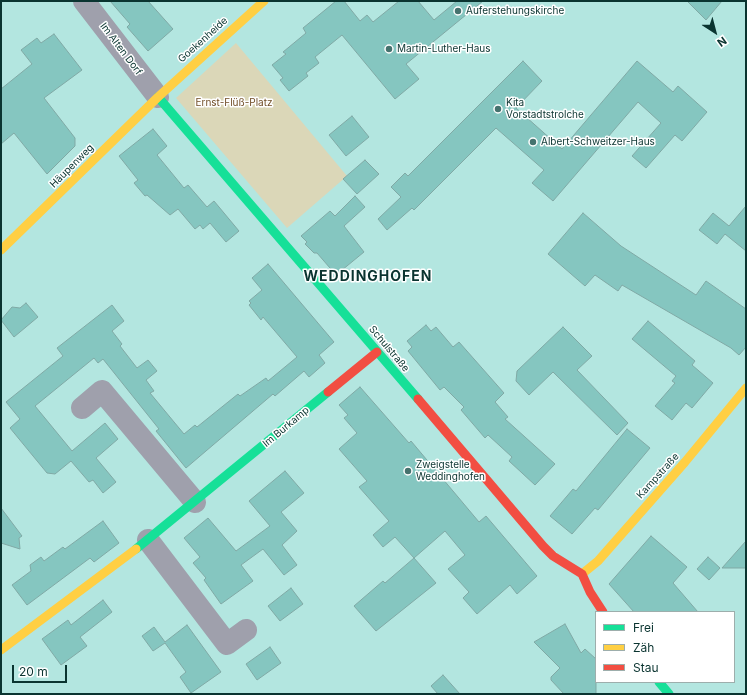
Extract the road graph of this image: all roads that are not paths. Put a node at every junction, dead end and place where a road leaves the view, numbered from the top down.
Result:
1 (84, 1) edge
2 (264, 1) edge
3 (158, 97) junction
4 (1, 250) edge
5 (377, 352) junction
6 (746, 388) edge
7 (82, 408) dead end
8 (195, 502) junction
9 (148, 540) junction
10 (582, 574) junction
11 (602, 611) edge
12 (246, 630) dead end
13 (1, 650) edge
14 (660, 683) edge
15 (669, 694) edge

1 - 3 street, Im Alten Dorf
2 - 3 street, Goekenheide
3 - 4 street, Häupenweg
3 - 5 street, Schulstraße
5 - 8 street, Im Burkamp
5 - 10 street, Schulstraße
6 - 10 street, Kampstraße
7 - 8 street
8 - 9 street, Im Burkamp
9 - 12 street
9 - 13 street, Im Burkamp
10 - 11 street
14 - 15 street

